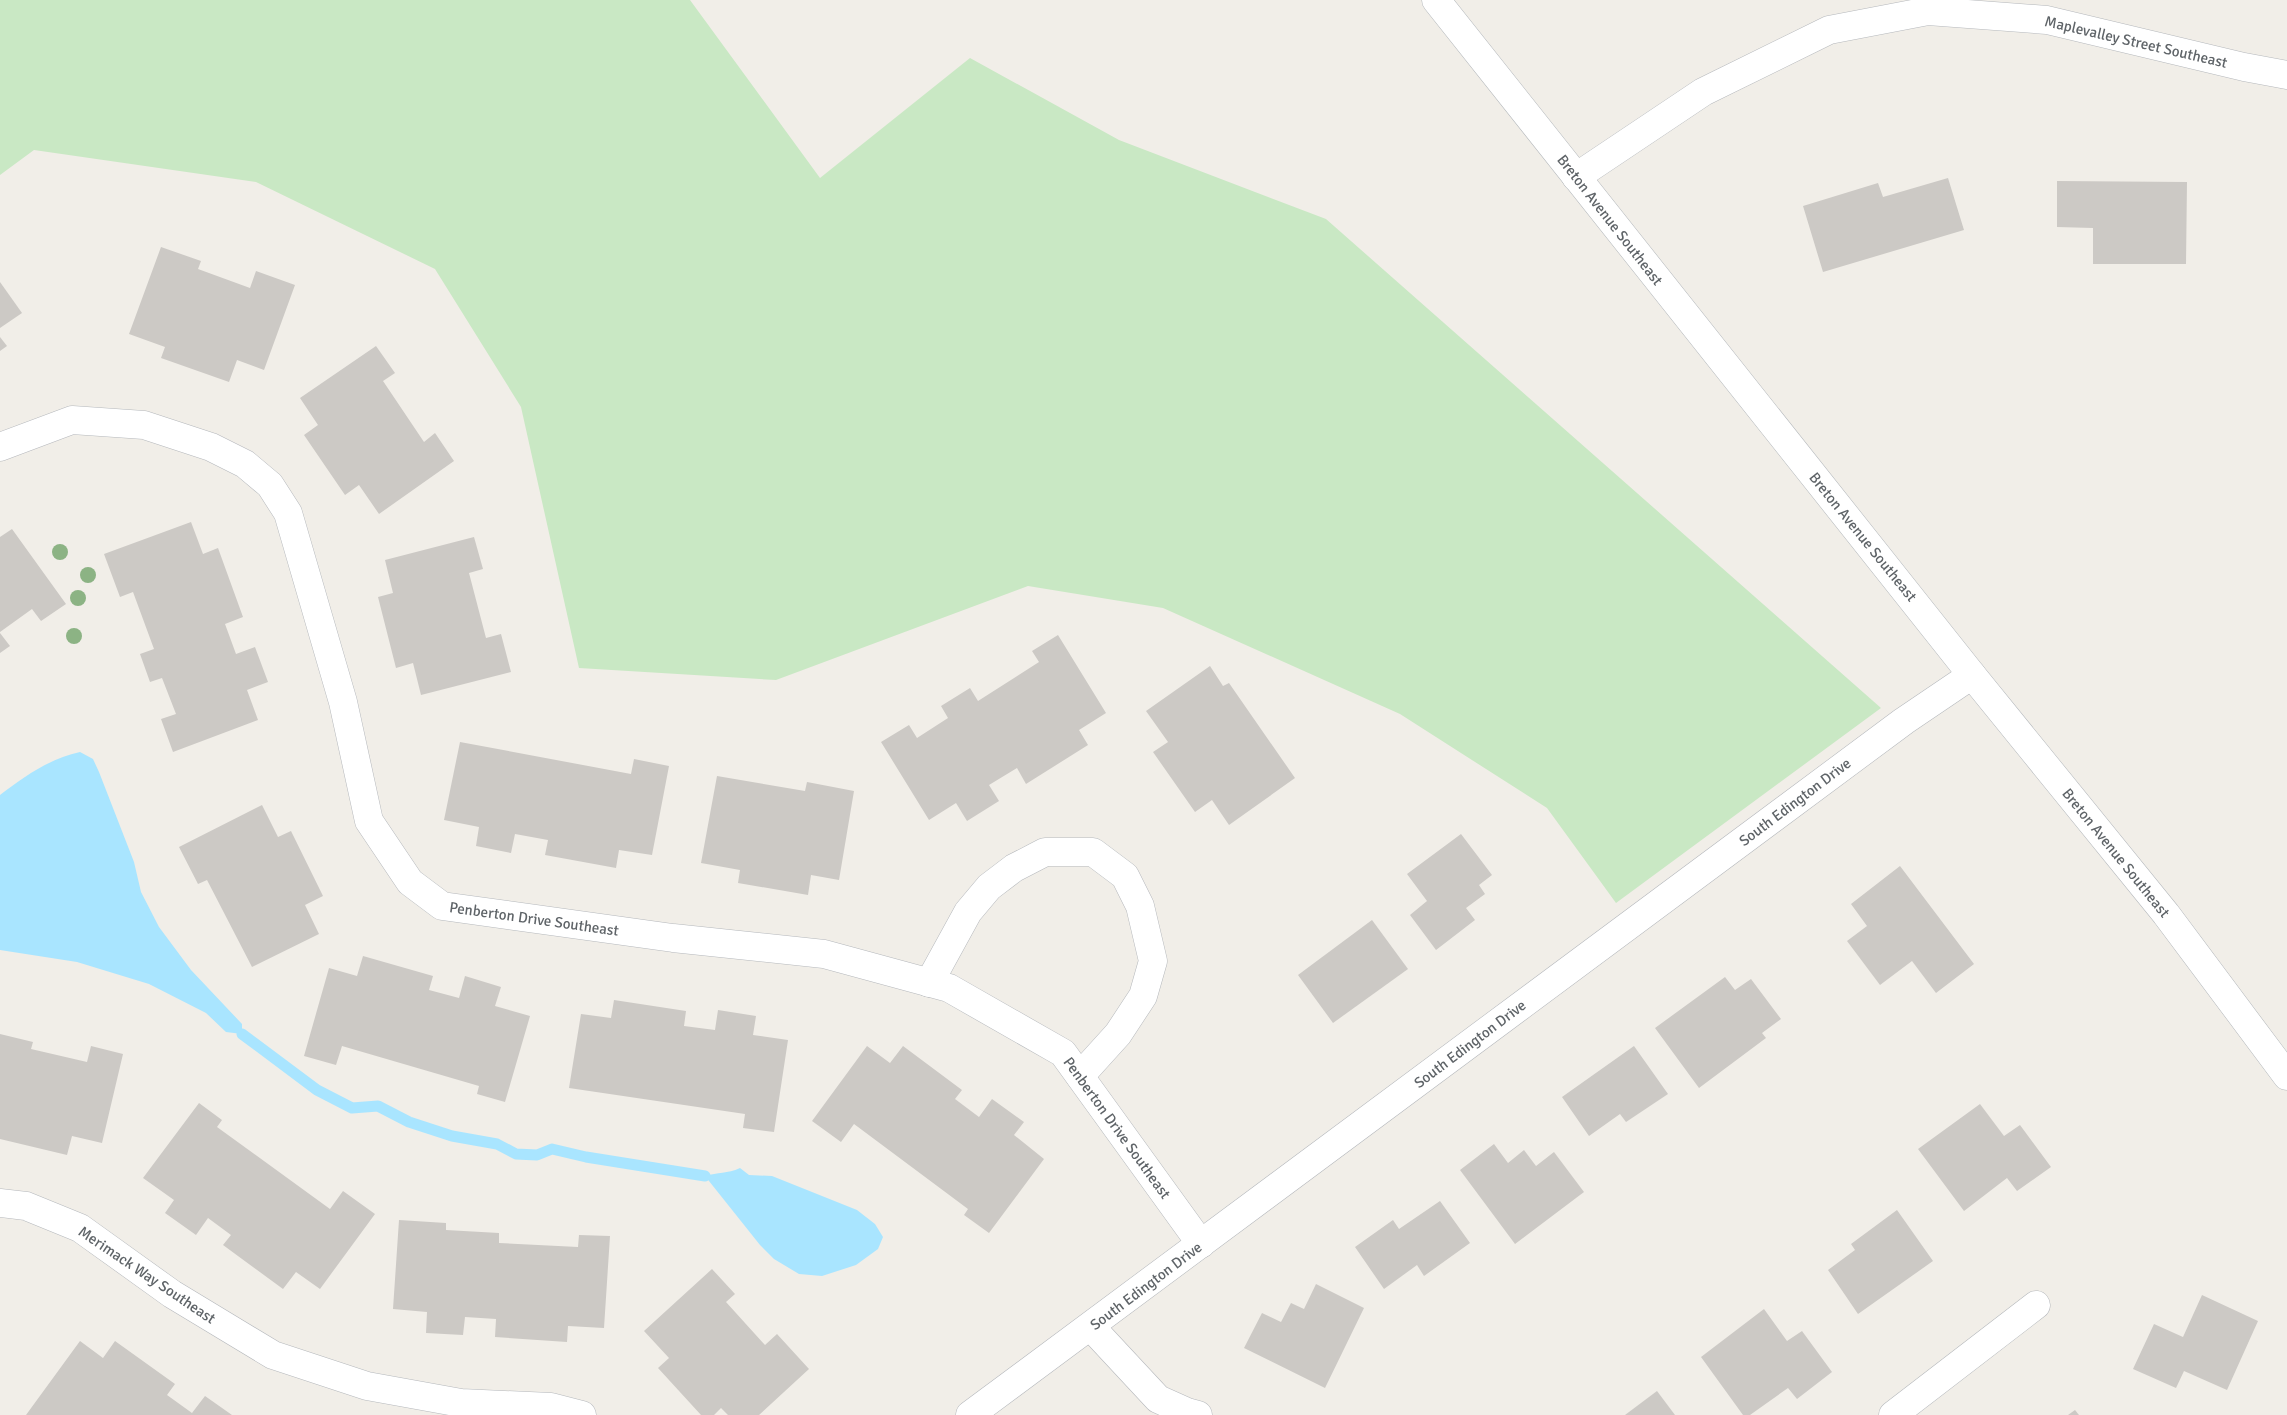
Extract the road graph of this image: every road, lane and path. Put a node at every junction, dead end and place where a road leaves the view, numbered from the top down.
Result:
1 (1436, 0) edge
2 (2287, 75) edge
3 (1576, 177) junction
4 (0, 447) edge
5 (1972, 675) junction
6 (929, 983) junction
7 (1080, 1076) junction
8 (2287, 1076) edge
9 (0, 1203) edge
10 (1202, 1244) junction
11 (2036, 1305) dead end
12 (1091, 1327) junction
13 (582, 1415) edge
14 (970, 1415) edge
15 (1198, 1415) edge
16 (1893, 1415) edge

1 - 3 street, Breton Avenue Southeast
2 - 3 street, Maplevalley Street Southeast
3 - 5 street, Breton Avenue Southeast
4 - 6 street, Penberton Drive Southeast
5 - 8 street, Breton Avenue Southeast
5 - 10 street, South Edington Drive
6 - 7 street, Penberton Drive Southeast
6 - 7 street
7 - 10 street, Penberton Drive Southeast
9 - 13 street, Merimack Way Southeast
10 - 12 street, South Edington Drive
11 - 16 street
12 - 14 street, South Edington Drive
12 - 15 street

